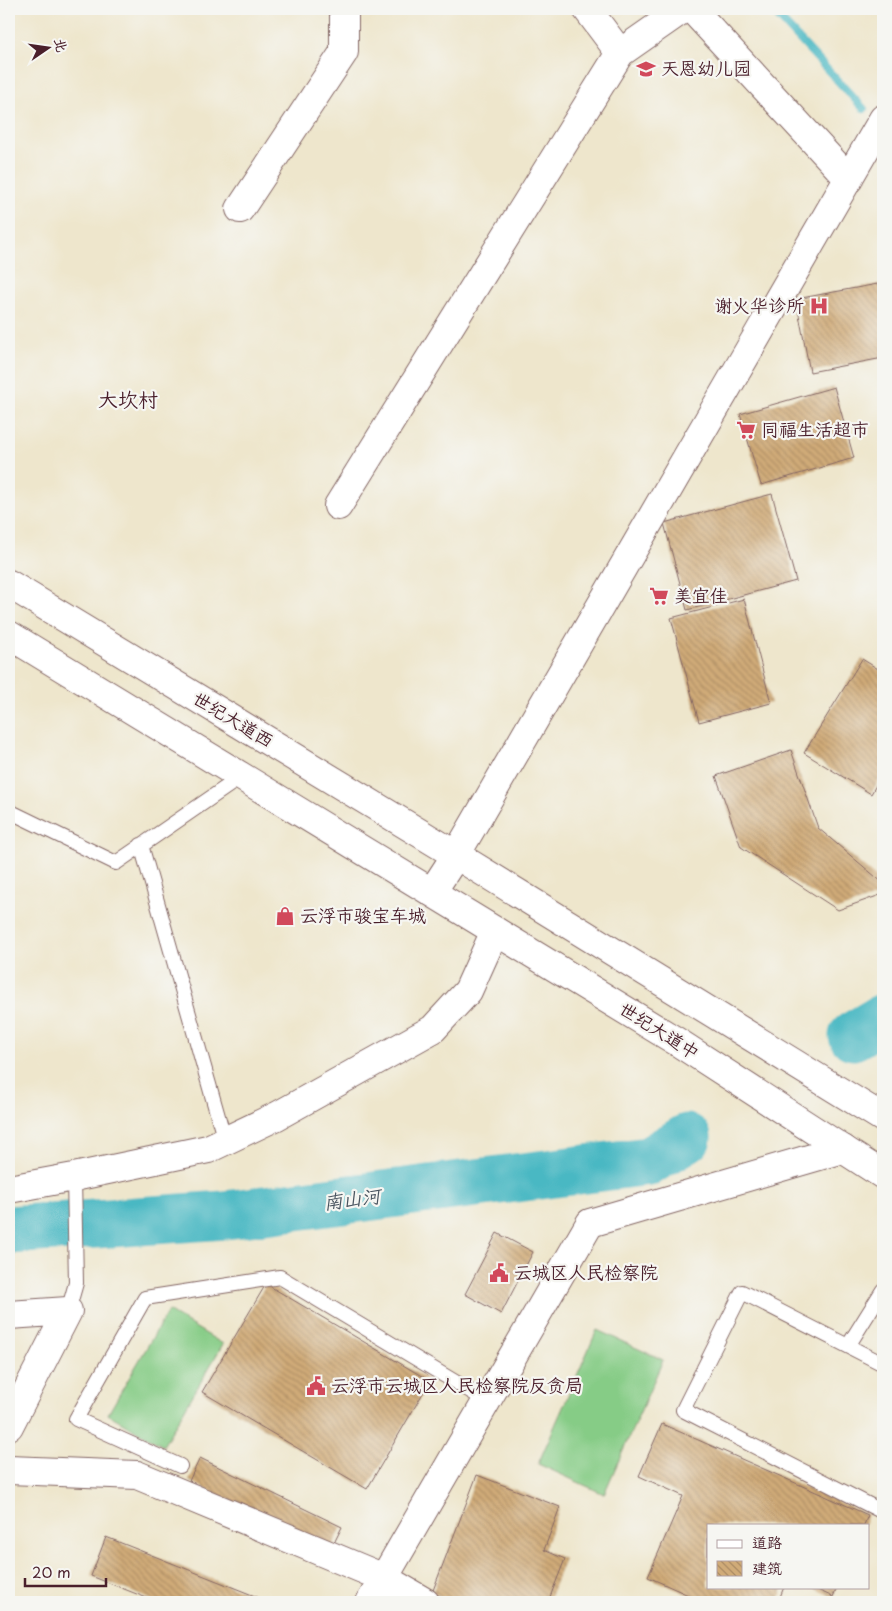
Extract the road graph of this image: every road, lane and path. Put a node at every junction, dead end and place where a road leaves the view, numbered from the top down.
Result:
1 (344, 9) edge
2 (587, 9) edge
3 (683, 9) edge
4 (692, 9) edge
5 (620, 52) junction
6 (883, 119) edge
7 (849, 179) junction
8 (240, 209) dead end
9 (338, 506) dead end
10 (9, 584) edge
11 (9, 635) edge
12 (241, 777) junction
13 (9, 811) edge
14 (141, 845) junction
15 (456, 855) junction
16 (432, 892) junction
17 (495, 931) junction
18 (883, 1118) edge
19 (225, 1141) junction
20 (843, 1149) junction
21 (883, 1175) edge
22 (9, 1188) edge
23 (74, 1189) junction
24 (883, 1290) edge
25 (68, 1311) junction
26 (9, 1315) edge
27 (848, 1346) junction
28 (883, 1364) edge
29 (488, 1400) junction
30 (9, 1426) edge
31 (180, 1466) dead end
32 (9, 1470) edge
33 (883, 1512) edge
34 (384, 1578) junction
35 (370, 1602) edge
36 (426, 1602) edge

1 - 8 street
2 - 5 street
3 - 5 street
4 - 7 street
5 - 9 street
6 - 7 street
7 - 15 street
10 - 15 street, 世纪大道西
11 - 12 street
12 - 14 lane
12 - 16 street
13 - 14 lane
14 - 19 lane
15 - 16 street
15 - 18 street
16 - 17 street, 世纪大道中
17 - 19 street
17 - 20 street, 世纪大道中
19 - 23 street
20 - 21 street, 世纪大道中
20 - 29 street
22 - 23 street
23 - 25 lane
24 - 27 lane
25 - 26 street
25 - 30 street
27 - 28 lane
27 - 33 lane
29 - 31 lane
29 - 34 street
32 - 34 street
34 - 35 street
34 - 36 street

